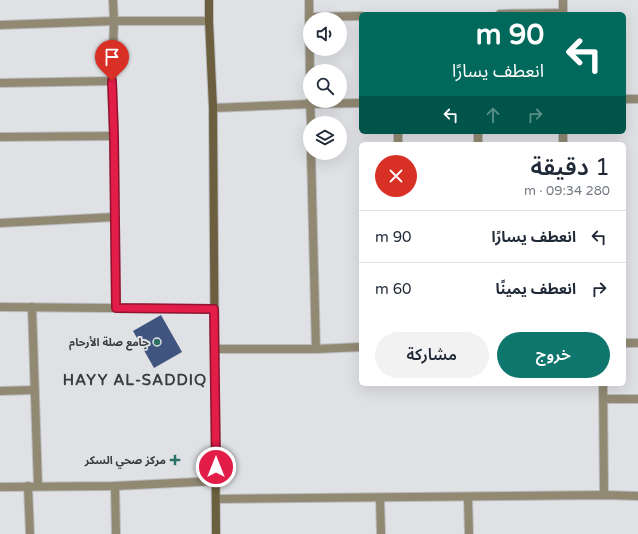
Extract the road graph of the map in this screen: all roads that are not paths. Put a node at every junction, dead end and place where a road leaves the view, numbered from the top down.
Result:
1 (113, 0) edge
2 (209, 0) edge
3 (309, 0) edge
4 (563, 0) edge
5 (309, 12) edge
6 (563, 12) edge
7 (347, 16) edge
8 (359, 16) edge
9 (114, 20) junction
10 (209, 21) junction
11 (0, 25) edge
12 (112, 81) junction
13 (0, 83) edge
14 (626, 99) edge
15 (638, 99) edge
16 (303, 102) edge
17 (347, 103) edge
18 (359, 103) edge
19 (213, 108) junction
20 (0, 136) edge
21 (114, 136) junction
22 (311, 160) edge
23 (115, 217) junction
24 (0, 223) edge
25 (0, 307) edge
26 (32, 307) junction
27 (116, 308) junction
28 (214, 309) junction
29 (626, 343) edge
30 (638, 343) edge
31 (359, 347) edge
32 (215, 349) junction
33 (316, 349) junction
34 (603, 386) edge
35 (34, 390) junction
36 (0, 392) edge
37 (604, 399) junction
38 (638, 400) edge
39 (216, 481) junction
40 (28, 486) junction
41 (38, 486) junction
42 (115, 486) junction
43 (0, 487) edge
44 (604, 495) junction
45 (638, 496) edge
46 (468, 497) junction
47 (380, 498) junction
48 (216, 500) junction
49 (30, 534) edge
50 (116, 534) edge
51 (216, 534) edge
52 (381, 534) edge
53 (469, 534) edge

1 - 9 street
2 - 10 street
3 - 5 street
4 - 6 street
7 - 8 street
9 - 10 street
9 - 11 street
9 - 12 street
10 - 19 street
12 - 13 street
12 - 21 street
14 - 15 street
16 - 19 street
17 - 18 street
19 - 28 street
20 - 21 street
21 - 23 street
22 - 33 street
23 - 24 street
23 - 27 street
25 - 26 street
26 - 27 street
26 - 35 street
27 - 28 street
28 - 32 street
29 - 30 street
31 - 33 street
32 - 33 street
32 - 39 street
34 - 37 street
35 - 36 street
35 - 41 street
37 - 38 street
37 - 44 street
39 - 42 street
39 - 48 street
40 - 41 street
40 - 43 street
40 - 49 street
41 - 42 street
42 - 50 street
44 - 45 street
44 - 46 street
46 - 47 street
46 - 53 street
47 - 48 street
47 - 52 street
48 - 51 street

